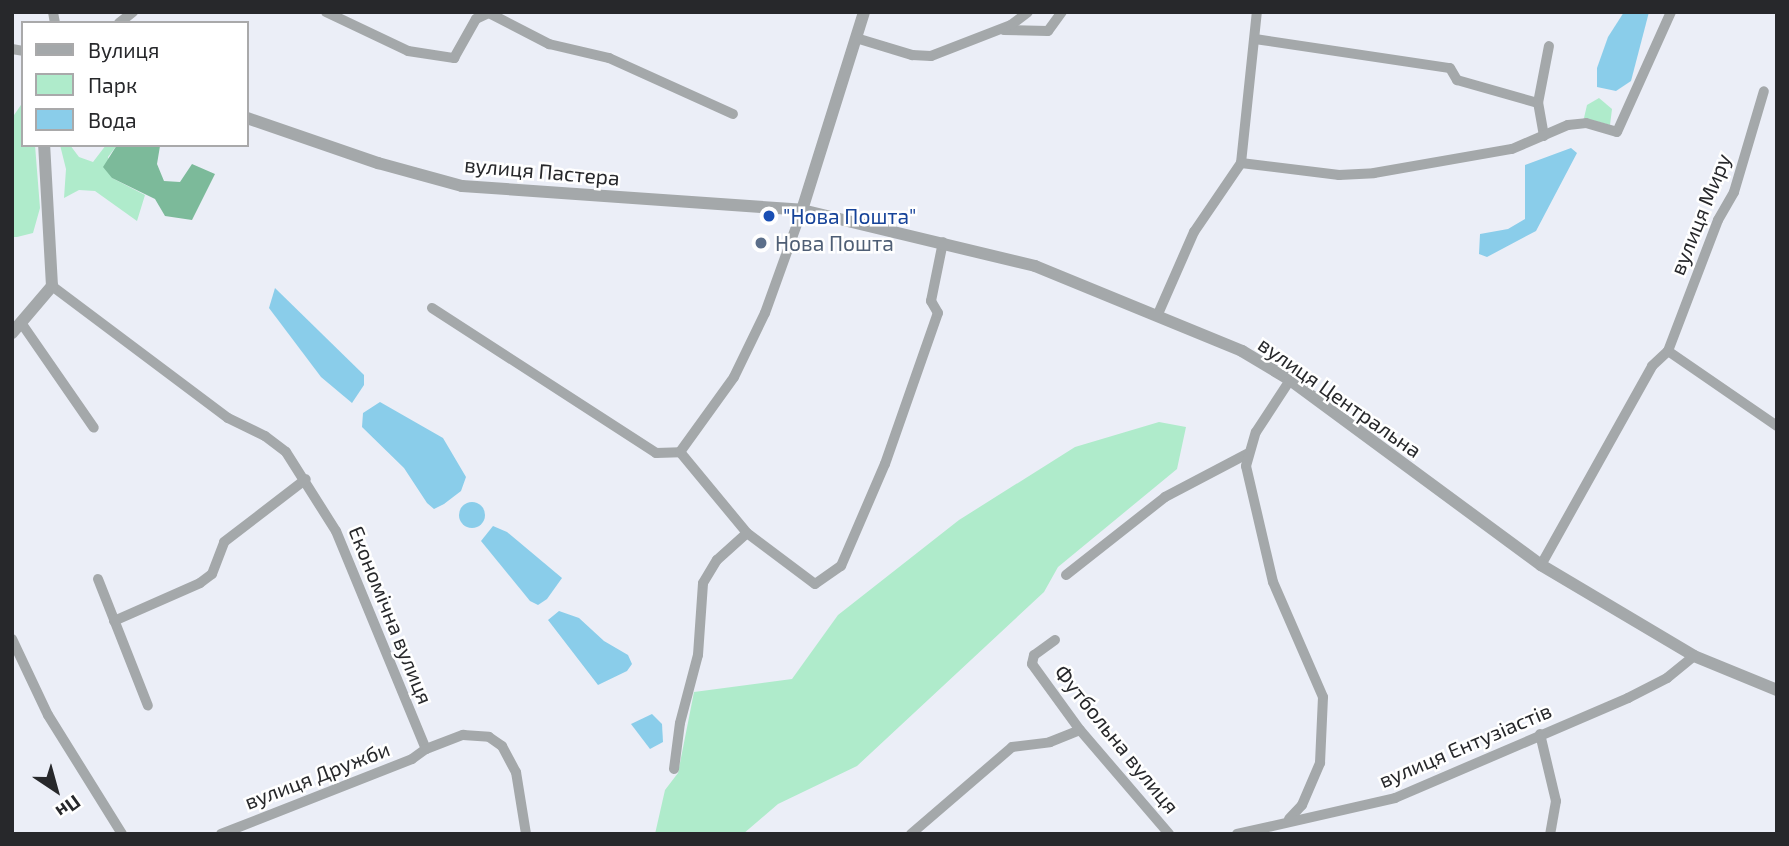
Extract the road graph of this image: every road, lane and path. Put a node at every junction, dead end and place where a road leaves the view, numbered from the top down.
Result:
1 (326, 12) edge
2 (864, 12) edge
3 (1028, 12) edge
4 (1062, 12) edge
5 (1257, 12) edge
6 (1671, 12) edge
7 (1000, 30) junction
8 (856, 38) junction
9 (1255, 39) junction
10 (1549, 46) dead end
11 (1764, 91) dead end
12 (1538, 103) junction
13 (733, 114) dead end
14 (248, 118) edge
15 (1544, 136) junction
16 (44, 147) edge
17 (1241, 163) junction
18 (802, 210) junction
19 (943, 242) junction
20 (52, 286) junction
21 (432, 308) dead end
22 (1158, 314) junction
23 (17, 329) edge
24 (1668, 351) junction
25 (1290, 380) junction
26 (1777, 426) edge
27 (94, 428) dead end
28 (680, 452) junction
29 (1247, 454) junction
30 (306, 480) junction
31 (747, 533) junction
32 (1541, 565) junction
33 (1066, 575) dead end
34 (99, 579) dead end
35 (114, 621) junction
36 (12, 639) edge
37 (1055, 640) dead end
38 (1693, 656) junction
39 (1777, 690) edge
40 (148, 706) dead end
41 (1080, 730) junction
42 (1540, 734) junction
43 (426, 749) junction
44 (674, 769) dead end
45 (1289, 819) junction
46 (1278, 830) edge
47 (122, 834) edge
48 (221, 834) edge
49 (526, 834) edge
50 (911, 834) edge
51 (1169, 834) edge
52 (1237, 834) edge
53 (1550, 834) edge

1 - 13 street
2 - 8 street
3 - 7 street
4 - 7 street
5 - 9 street
6 - 15 street
7 - 8 street
8 - 18 street
9 - 12 street
9 - 17 street
10 - 12 street
11 - 24 street, вулиця Миру
12 - 15 street
14 - 18 street, вулиця Пастера
15 - 17 street
16 - 20 street
17 - 22 street
18 - 19 street, вулиця Центральна
18 - 28 street
19 - 22 street, вулиця Центральна
19 - 31 street
20 - 23 street
20 - 30 street, Економічна вулиця
21 - 28 street
22 - 25 street, вулиця Центральна
23 - 27 street
24 - 26 street
24 - 32 street, вулиця Миру
25 - 29 street
25 - 32 street, вулиця Центральна
28 - 31 street
29 - 33 street
29 - 45 street
30 - 35 street
30 - 43 street, Економічна вулиця
31 - 44 street
32 - 38 street, вулиця Центральна
34 - 35 street
35 - 40 street
36 - 47 street
37 - 41 street, Футбольна вулиця
38 - 39 street, вулиця Центральна
38 - 42 street, вулиця Ентузіастів
41 - 50 street
41 - 51 street, Футбольна вулиця
42 - 45 street, вулиця Ентузіастів
42 - 53 street
43 - 48 street, вулиця Дружби
43 - 49 street
45 - 46 street, вулиця Ентузіастів
46 - 52 street, вулиця Ентузіастів

